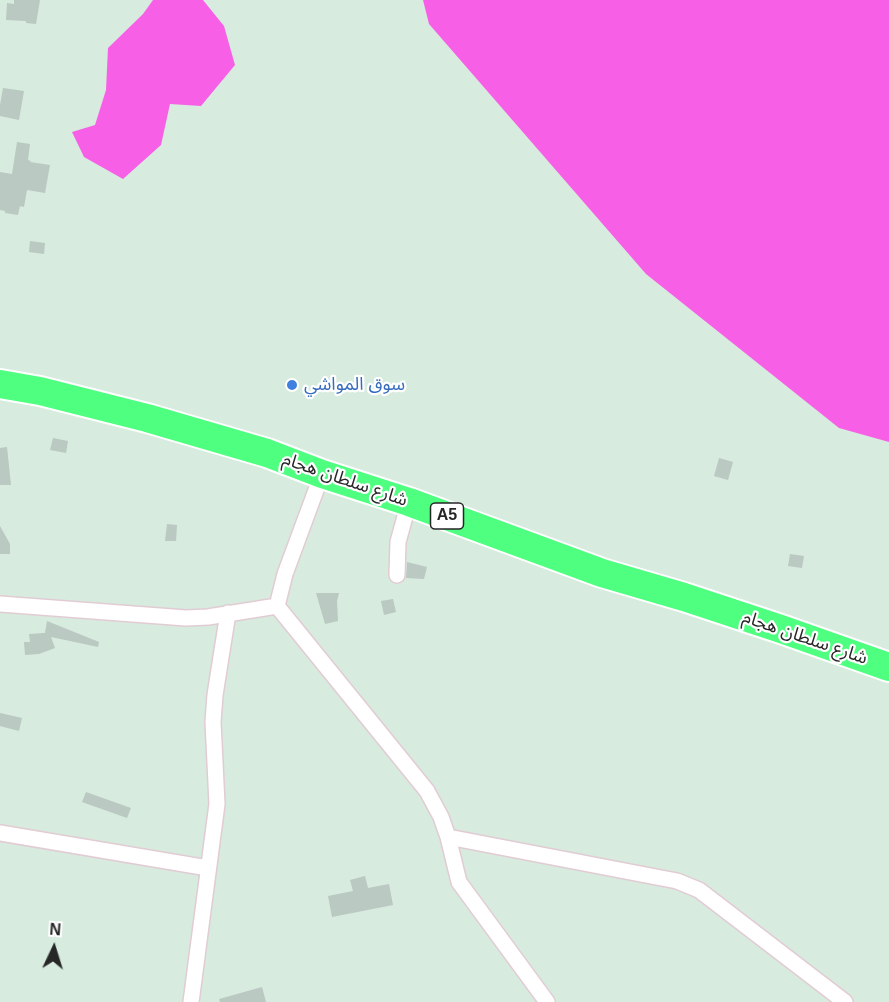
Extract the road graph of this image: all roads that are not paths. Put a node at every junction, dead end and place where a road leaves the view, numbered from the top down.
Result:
1 (0, 384) edge
2 (322, 474) junction
3 (410, 502) junction
4 (397, 575) dead end
5 (0, 604) edge
6 (277, 606) junction
7 (228, 613) junction
8 (889, 667) edge
9 (0, 832) edge
10 (448, 837) junction
11 (208, 868) junction
12 (191, 1002) edge
13 (547, 1002) edge
14 (845, 1002) edge

1 - 2 highway, شارع سلطان هجام / A5
2 - 3 highway, شارع سلطان هجام / A5
2 - 6 street
3 - 4 street
3 - 8 highway, شارع سلطان هجام / A5
5 - 7 street
6 - 7 street
6 - 10 street
7 - 11 street
9 - 11 street
10 - 13 street
10 - 14 street
11 - 12 street

